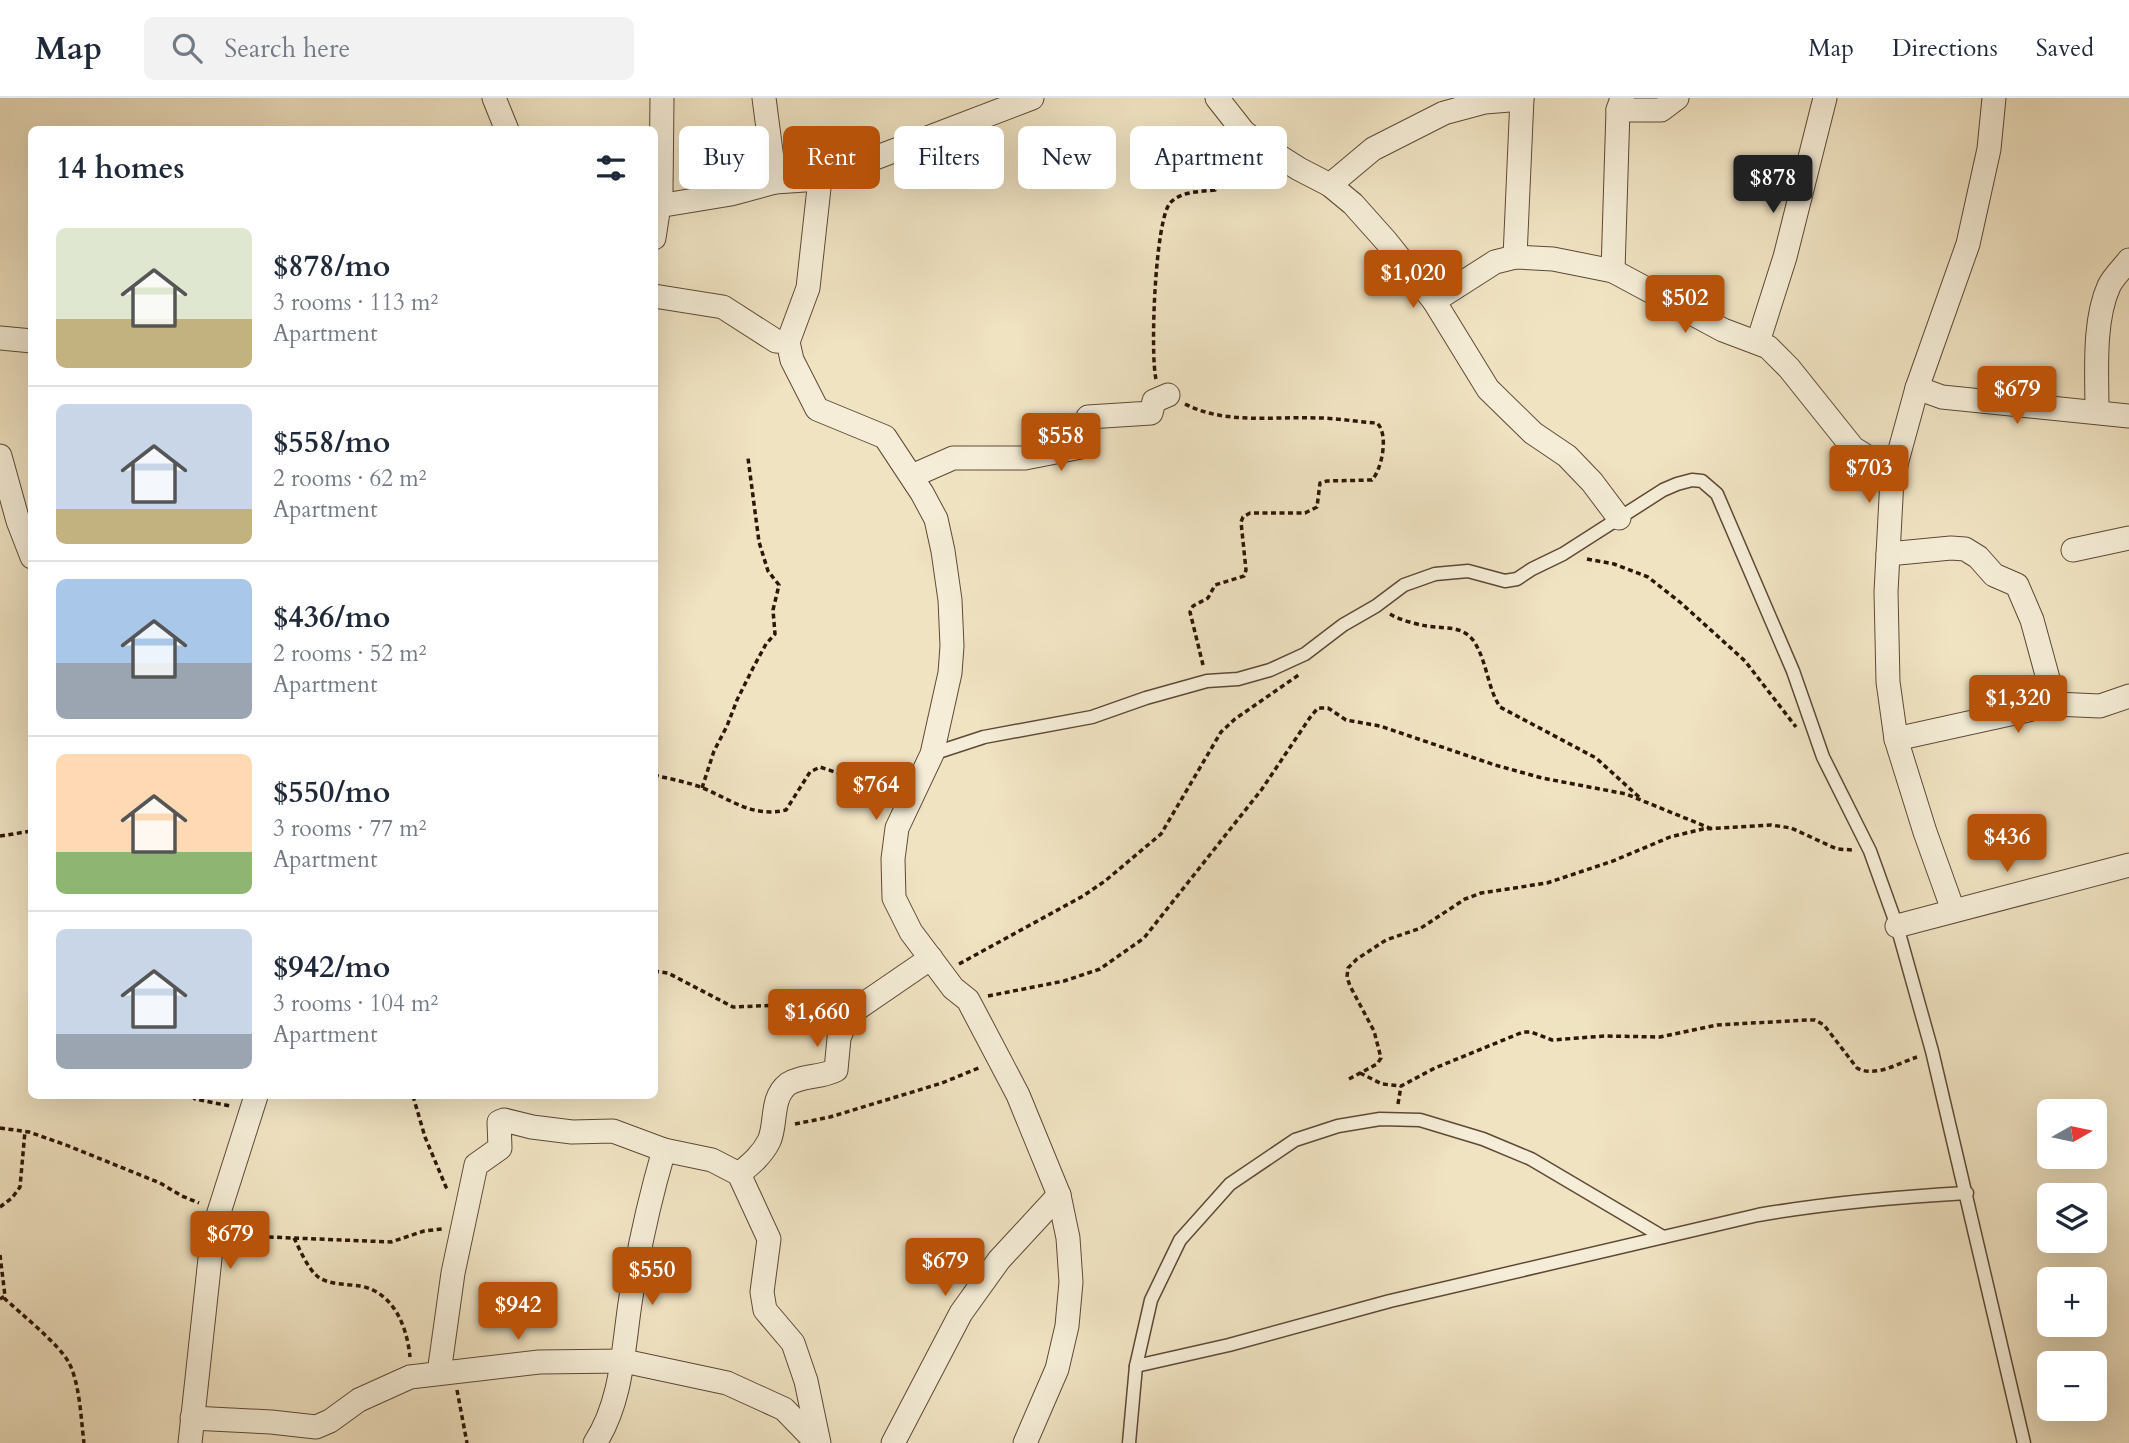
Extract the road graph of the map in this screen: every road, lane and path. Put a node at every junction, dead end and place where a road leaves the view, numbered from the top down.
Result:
1 (494, 98) edge
2 (662, 98) edge
3 (764, 98) edge
4 (1032, 98) edge
5 (1217, 98) edge
6 (1522, 98) edge
7 (1677, 98) edge
8 (1825, 98) edge
9 (1994, 98) edge
10 (1620, 104) edge
11 (1233, 116) junction
12 (505, 126) edge
13 (880, 155) edge
14 (783, 181) edge
15 (775, 182) junction
16 (1330, 185) junction
17 (819, 189) edge
18 (658, 196) edge
19 (1515, 257) junction
20 (2129, 260) edge
21 (1613, 271) junction
22 (658, 297) edge
23 (1434, 301) junction
24 (0, 338) edge
25 (28, 341) edge
26 (788, 342) junction
27 (1758, 342) junction
28 (1917, 388) junction
29 (1168, 395) junction
30 (2096, 411) junction
31 (2129, 416) edge
32 (0, 456) edge
33 (748, 458) dead end
34 (1896, 466) junction
35 (912, 476) junction
36 (1619, 518) junction
37 (9, 528) edge
38 (2129, 538) edge
39 (2073, 550) dead end
40 (28, 552) edge
41 (1563, 554) junction
42 (1888, 554) junction
43 (1376, 606) junction
44 (1307, 667) dead end
45 (1207, 681) junction
46 (2129, 696) edge
47 (2055, 705) junction
48 (1800, 732) dead end
49 (1896, 739) junction
50 (932, 754) junction
51 (658, 776) edge
52 (702, 788) junction
53 (914, 794) junction
54 (1642, 800) junction
55 (1712, 829) junction
56 (28, 832) edge
57 (0, 836) edge
58 (1870, 851) junction
59 (2129, 865) edge
60 (1953, 910) junction
61 (1897, 926) junction
62 (937, 966) junction
63 (658, 972) edge
64 (968, 1000) junction
65 (869, 1001) junction
66 (1932, 1051) junction
67 (996, 1055) junction
68 (1360, 1073) junction
69 (1349, 1079) dead end
70 (195, 1099) edge
71 (414, 1099) edge
72 (253, 1104) edge
73 (772, 1122) junction
74 (0, 1128) edge
75 (25, 1131) junction
76 (664, 1150) junction
77 (739, 1174) junction
78 (1967, 1193) junction
79 (1059, 1195) junction
80 (0, 1207) edge
81 (463, 1217) junction
82 (215, 1220) junction
83 (1663, 1237) junction
84 (294, 1238) junction
85 (0, 1255) edge
86 (2, 1299) edge
87 (624, 1361) junction
88 (1136, 1366) junction
89 (447, 1372) junction
90 (410, 1377) junction
91 (192, 1418) junction
92 (84, 1443) edge
93 (190, 1443) edge
94 (467, 1443) edge
95 (595, 1443) edge
96 (818, 1443) edge
97 (893, 1443) edge
98 (1025, 1443) edge
99 (1129, 1443) edge
100 (2024, 1443) edge

1 - 12 street
2 - 18 street
3 - 15 street
4 - 13 street
5 - 11 street
6 - 16 street
6 - 19 street
7 - 10 street
8 - 27 street
9 - 28 street
10 - 21 street
11 - 16 street
11 - 29 path
14 - 15 street
15 - 18 street
16 - 23 street
17 - 26 street
19 - 21 street
19 - 23 street
20 - 30 street
21 - 27 street
22 - 26 street
23 - 36 street
24 - 25 street
26 - 35 street
27 - 34 street
28 - 30 street
28 - 34 street
29 - 35 street
29 - 45 path
30 - 31 street
32 - 37 street
33 - 52 path
34 - 42 street
35 - 50 street
36 - 41 lane
36 - 58 lane
37 - 40 street
38 - 39 street
41 - 43 lane
41 - 48 path
42 - 47 street
42 - 49 street
43 - 45 lane
43 - 54 path
44 - 62 path
45 - 50 lane
46 - 47 street
47 - 49 street
49 - 60 street
50 - 53 street
51 - 52 path
52 - 53 path
53 - 62 street
54 - 55 path
54 - 64 path
55 - 58 path
55 - 68 path
56 - 57 path
58 - 61 lane
59 - 60 street
60 - 61 street
61 - 66 lane
62 - 64 street
62 - 65 street
63 - 65 path
64 - 67 street
65 - 73 street
66 - 68 path
66 - 78 lane
67 - 73 path
67 - 79 street
68 - 69 path
70 - 72 path
71 - 81 path
72 - 82 street
73 - 77 street
74 - 75 path
75 - 80 path
75 - 82 path
76 - 77 street
76 - 81 street
76 - 87 street
77 - 96 street
78 - 83 lane
78 - 100 lane
79 - 97 street
79 - 98 street
81 - 84 path
81 - 89 street
82 - 84 path
82 - 91 street
83 - 88 lane
83 - 88 lane
84 - 90 path
85 - 86 path
86 - 92 path
87 - 89 street
87 - 95 street
87 - 96 street
88 - 99 lane
89 - 90 street
89 - 94 path
90 - 91 street
91 - 93 street

